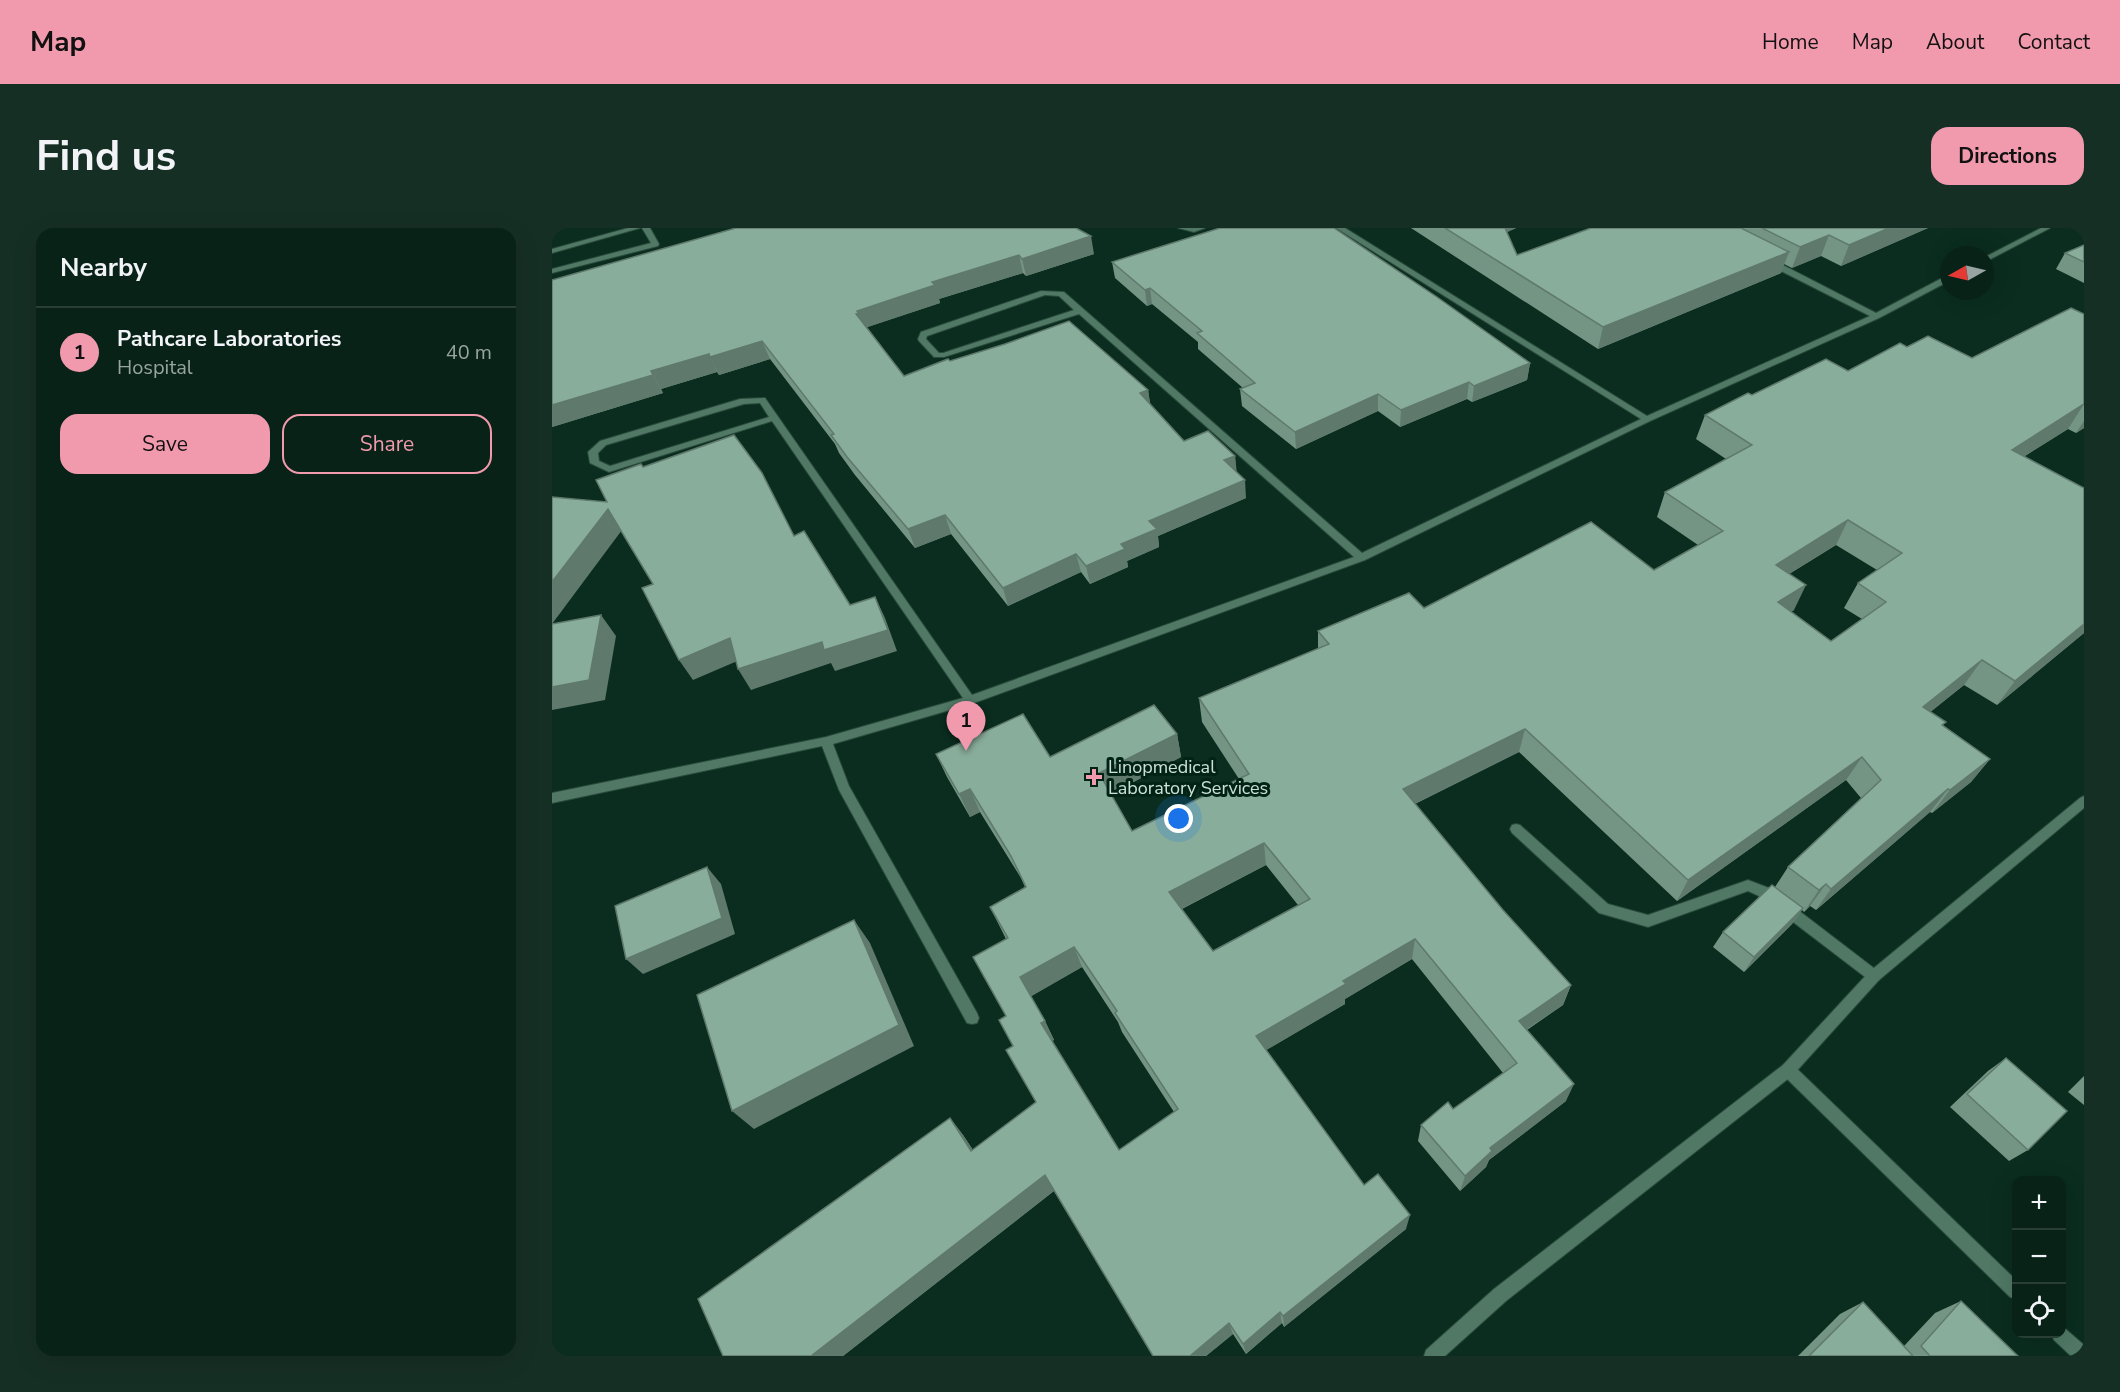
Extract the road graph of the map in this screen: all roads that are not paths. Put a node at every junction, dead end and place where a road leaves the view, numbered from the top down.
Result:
1 (636, 228) edge
2 (646, 228) edge
3 (1182, 228) edge
4 (1201, 228) edge
5 (1340, 228) edge
6 (2046, 228) edge
7 (552, 251) edge
8 (1994, 255) edge
9 (1764, 259) edge
10 (552, 271) edge
11 (1940, 283) edge
12 (1079, 311) junction
13 (1876, 316) junction
14 (774, 418) junction
15 (1647, 419) junction
16 (1361, 558) junction
17 (970, 700) junction
18 (826, 741) junction
19 (552, 798) edge
20 (2084, 801) edge
21 (1516, 829) dead end
22 (1874, 976) junction
23 (972, 1018) dead end
24 (1788, 1070) junction
25 (2012, 1288) edge
26 (2064, 1338) edge
27 (1432, 1356) edge
28 (2083, 1356) edge

1 - 7 street
2 - 10 street
3 - 4 street
5 - 15 street
6 - 8 street
9 - 13 street
11 - 13 street
12 - 12 street
12 - 16 street
13 - 15 street
14 - 14 street
14 - 17 street
15 - 16 street
16 - 17 street
17 - 18 street
18 - 19 street
18 - 23 street
20 - 22 street
21 - 22 street
22 - 24 street
24 - 25 street
24 - 27 street
26 - 28 street

